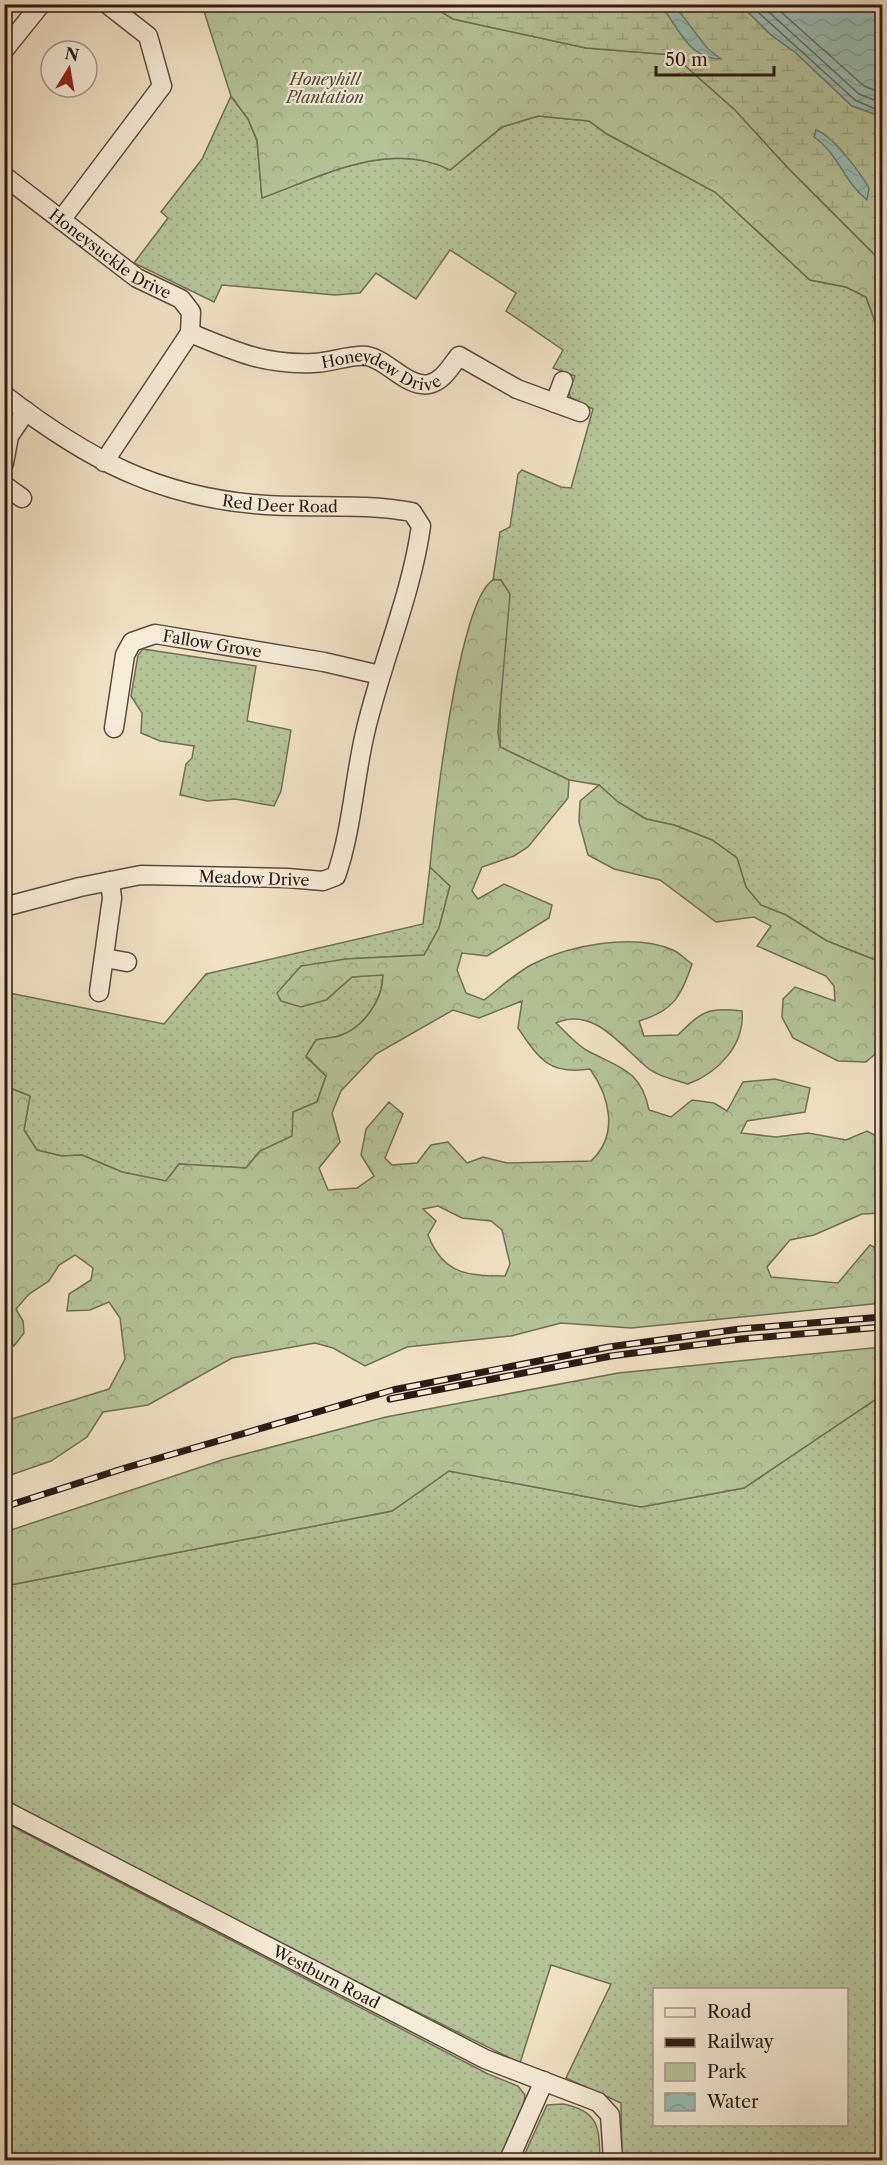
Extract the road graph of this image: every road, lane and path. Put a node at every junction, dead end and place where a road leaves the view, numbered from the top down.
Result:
1 (41, 4) edge
2 (106, 4) edge
3 (4, 50) edge
4 (4, 176) edge
5 (61, 220) junction
6 (190, 333) junction
7 (563, 381) dead end
8 (4, 395) edge
9 (555, 403) junction
10 (26, 411) junction
11 (580, 412) dead end
12 (104, 462) junction
13 (4, 463) edge
14 (4, 485) edge
15 (22, 498) dead end
16 (380, 675) junction
17 (114, 728) dead end
18 (110, 880) junction
19 (4, 907) edge
20 (104, 958) junction
21 (127, 962) dead end
22 (99, 992) dead end
23 (4, 1810) edge
24 (544, 2081) junction
25 (509, 2160) edge
26 (613, 2160) edge

1 - 3 street
2 - 5 street
4 - 5 street, Honeysuckle Drive
5 - 6 street, Honeysuckle Drive
6 - 9 street, Honeydew Drive
6 - 12 street
7 - 9 street
8 - 10 street, Red Deer Road
9 - 11 street, Honeydew Drive
10 - 12 street, Red Deer Road
10 - 13 street
12 - 16 street, Red Deer Road
14 - 15 street
16 - 17 street, Fallow Grove
16 - 18 street, Meadow Drive
18 - 19 street, Meadow Drive
18 - 20 street
20 - 21 street
20 - 22 street
23 - 24 street, Westburn Road
24 - 25 street
24 - 26 street, Westburn Road

